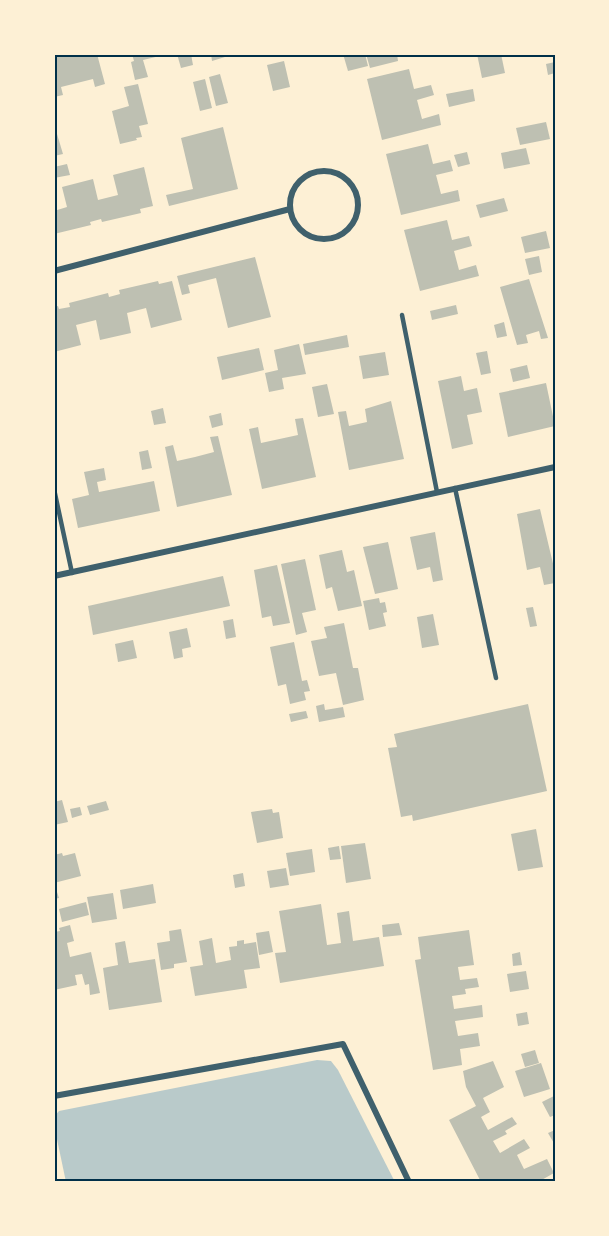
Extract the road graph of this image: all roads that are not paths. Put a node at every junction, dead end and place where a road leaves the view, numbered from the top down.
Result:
1 (290, 209) junction
2 (54, 271) edge
3 (402, 315) dead end
4 (555, 467) edge
5 (455, 488) junction
6 (54, 489) edge
7 (437, 492) junction
8 (72, 573) junction
9 (54, 576) edge
10 (496, 678) dead end
11 (54, 1096) edge
12 (409, 1182) edge

1 - 1 street
1 - 2 street
3 - 7 lane
4 - 5 street
5 - 7 street
5 - 10 lane
6 - 8 lane
7 - 8 street
8 - 9 street
11 - 12 street

